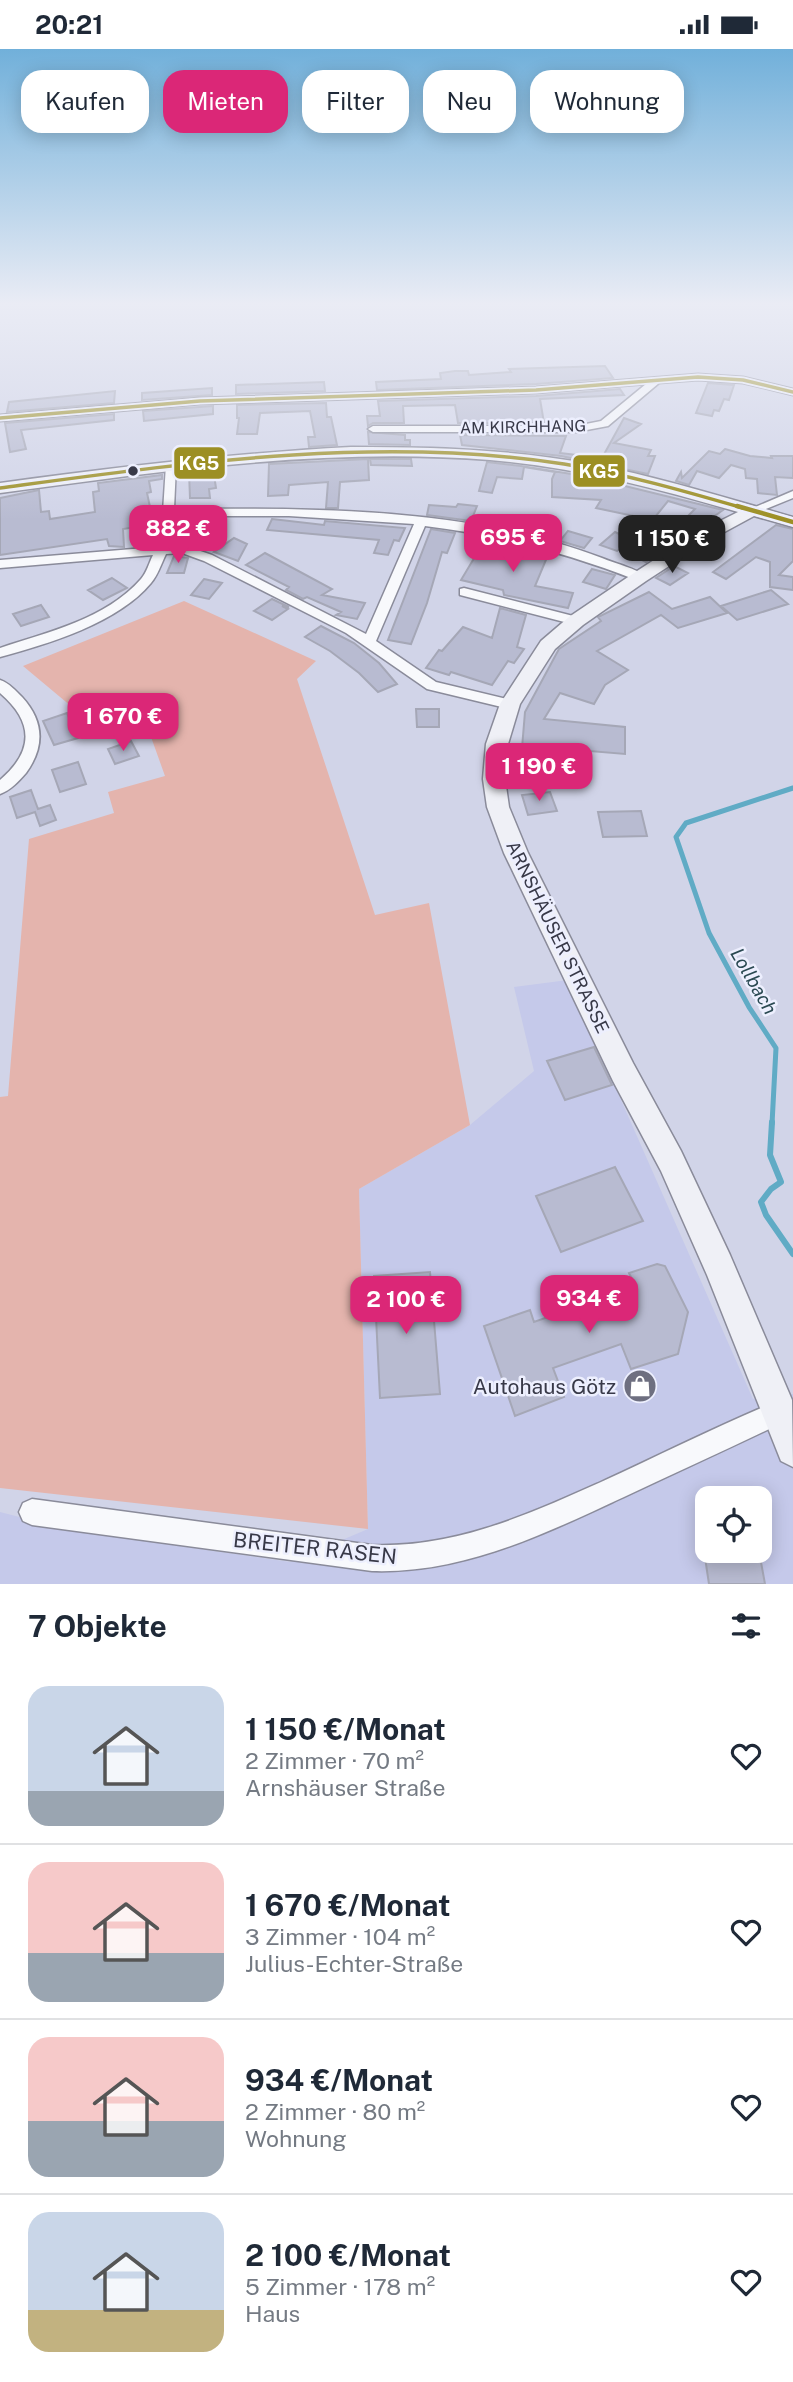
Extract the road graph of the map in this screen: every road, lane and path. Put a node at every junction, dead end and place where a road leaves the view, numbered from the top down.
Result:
1 (657, 380) junction
2 (793, 392) edge
3 (0, 418) edge
4 (373, 429) dead end
5 (171, 465) junction
6 (0, 488) edge
7 (790, 496) edge
8 (752, 511) junction
9 (170, 513) junction
10 (421, 521) junction
11 (793, 522) edge
12 (161, 551) junction
13 (0, 564) edge
14 (640, 577) junction
15 (464, 592) dead end
16 (576, 621) junction
17 (369, 641) junction
18 (0, 653) edge
19 (2, 690) edge
20 (510, 704) junction
21 (0, 787) edge
22 (780, 1412) junction
23 (793, 1449) edge
24 (32, 1513) dead end

1 - 2 street
1 - 3 street
1 - 4 street, AM KIRCHHANG
5 - 6 street
5 - 8 street
5 - 9 street
7 - 8 street
8 - 11 street
8 - 14 street, ARNSHÄUSER STRASSE
9 - 10 street
9 - 12 street
10 - 14 street
10 - 17 street
12 - 13 street
12 - 17 street
12 - 18 street
14 - 16 street, ARNSHÄUSER STRASSE
15 - 16 street
16 - 20 street, ARNSHÄUSER STRASSE
17 - 20 street
19 - 21 street
20 - 22 street, ARNSHÄUSER STRASSE
22 - 23 street, ARNSHÄUSER STRASSE
22 - 24 street, BREITER RASEN

